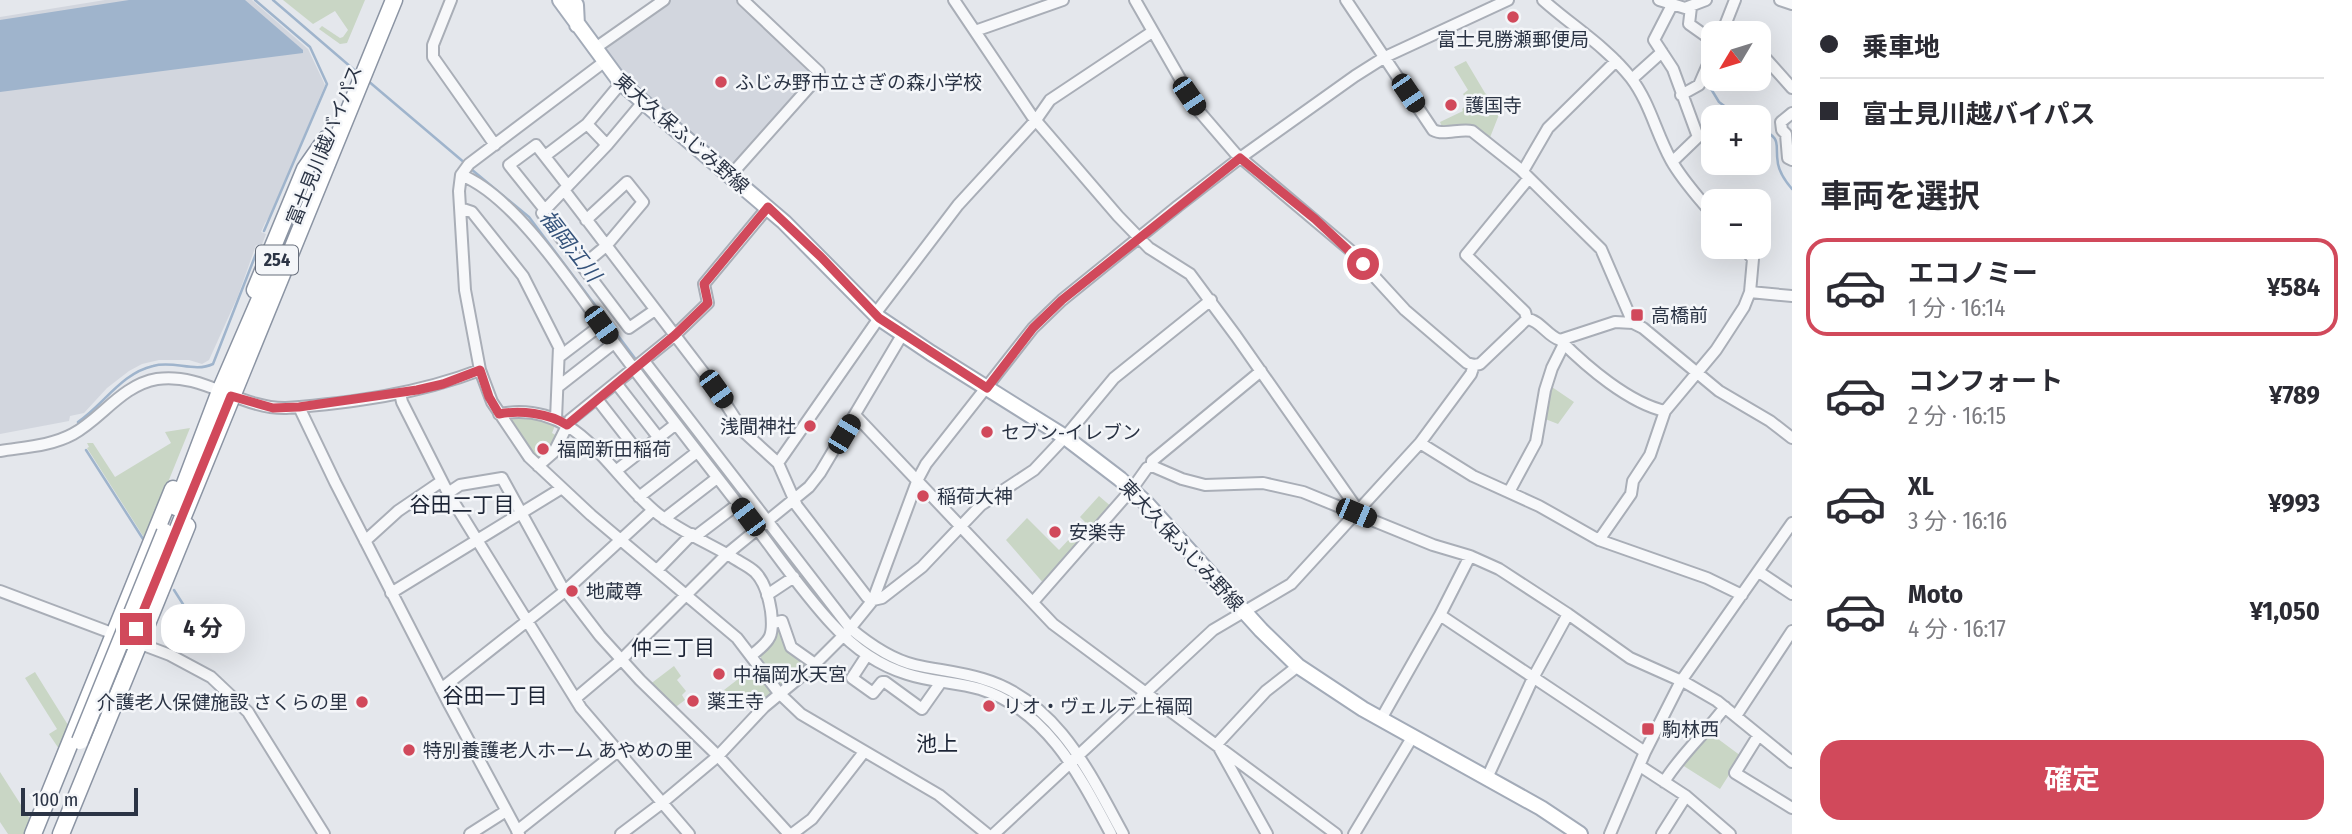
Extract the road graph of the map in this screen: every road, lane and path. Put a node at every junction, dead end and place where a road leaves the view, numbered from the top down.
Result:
1 (383, 0) edge
2 (396, 0) edge
3 (461, 0) edge
4 (550, 0) edge
5 (560, 0) edge
6 (573, 0) edge
7 (664, 0) edge
8 (743, 0) edge
9 (954, 0) edge
10 (1063, 0) edge
11 (1135, 0) edge
12 (1346, 0) edge
13 (1508, 0) edge
14 (1543, 0) edge
15 (1659, 0) edge
16 (1706, 0) edge
17 (1735, 0) edge
18 (1780, 0) edge
19 (450, 4) edge
20 (1792, 4) edge
21 (1672, 5) junction
22 (1690, 7) junction
23 (1727, 21) edge
24 (577, 25) junction
25 (975, 31) junction
26 (1152, 32) junction
27 (1701, 32) edge
28 (594, 49) junction
29 (1662, 52) junction
30 (1385, 57) junction
31 (1616, 61) junction
32 (604, 62) junction
33 (1771, 64) edge
34 (357, 76) junction
35 (1632, 79) junction
36 (1701, 80) edge
37 (621, 83) junction
38 (1792, 88) edge
39 (1681, 95) junction
40 (643, 102) junction
41 (1792, 113) edge
42 (1036, 120) junction
43 (587, 124) junction
44 (495, 145) junction
45 (607, 145) junction
46 (545, 156) junction
47 (1240, 158) junction
48 (1792, 160) edge
49 (1672, 162) junction
50 (465, 169) junction
51 (1526, 175) junction
52 (730, 176) junction
53 (566, 188) junction
54 (1701, 199) edge
55 (768, 207) junction
56 (460, 208) junction
57 (545, 211) junction
58 (586, 220) junction
59 (1139, 237) junction
60 (606, 246) junction
61 (1753, 259) edge
62 (582, 266) junction
63 (1750, 292) junction
64 (1792, 296) edge
65 (1211, 300) junction
66 (655, 310) junction
67 (877, 316) junction
68 (1527, 318) junction
69 (256, 320) junction
70 (1633, 323) junction
71 (601, 325) junction
72 (675, 335) junction
73 (902, 335) junction
74 (1562, 342) junction
75 (614, 343) junction
76 (559, 357) junction
77 (639, 364) junction
78 (1474, 365) junction
79 (480, 370) junction
80 (1261, 371) junction
81 (1696, 374) junction
82 (616, 383) junction
83 (559, 386) junction
84 (987, 388) junction
85 (400, 393) junction
86 (230, 395) junction
87 (597, 398) junction
88 (299, 407) junction
89 (1665, 411) junction
90 (499, 414) junction
91 (855, 415) junction
92 (556, 419) junction
93 (676, 424) junction
94 (567, 425) junction
95 (659, 437) junction
96 (1065, 437) junction
97 (1792, 438) edge
98 (202, 439) junction
99 (1420, 443) junction
100 (0, 451) edge
101 (697, 452) junction
102 (639, 453) junction
103 (778, 463) junction
104 (538, 466) junction
105 (1152, 466) junction
106 (617, 470) junction
107 (718, 478) junction
108 (918, 479) junction
109 (442, 481) junction
110 (562, 488) junction
111 (1132, 489) junction
112 (1509, 492) junction
113 (448, 493) junction
114 (639, 497) junction
115 (794, 501) junction
116 (738, 504) junction
117 (653, 510) junction
118 (1357, 511) junction
119 (522, 513) junction
120 (664, 519) junction
121 (1792, 523) edge
122 (762, 526) junction
123 (962, 526) junction
124 (170, 534) junction
125 (694, 535) junction
126 (621, 539) junction
127 (478, 540) junction
128 (1599, 540) junction
129 (365, 541) junction
130 (727, 554) junction
131 (1470, 556) junction
132 (657, 569) junction
133 (1759, 572) junction
134 (794, 577) junction
135 (565, 591) junction
136 (0, 592) edge
137 (391, 593) junction
138 (687, 594) junction
139 (1792, 594) edge
140 (1742, 595) junction
141 (767, 596) junction
142 (873, 600) junction
143 (1033, 602) junction
144 (1245, 612) junction
145 (1568, 614) junction
146 (1440, 615) junction
147 (527, 622) junction
148 (773, 623) junction
149 (1792, 631) edge
150 (847, 632) junction
151 (114, 634) junction
152 (139, 643) junction
153 (752, 655) junction
154 (867, 655) junction
155 (621, 660) junction
156 (815, 664) junction
157 (1298, 666) junction
158 (1534, 678) junction
159 (941, 681) junction
160 (1681, 681) junction
161 (442, 689) junction
162 (1146, 692) junction
163 (779, 693) junction
164 (576, 698) junction
165 (1725, 707) junction
166 (1736, 716) junction
167 (1381, 719) junction
168 (1413, 736) junction
169 (1758, 736) junction
170 (84, 743) junction
171 (1217, 744) junction
172 (618, 751) junction
173 (864, 752) junction
174 (1645, 752) junction
175 (718, 756) junction
176 (1075, 759) junction
177 (1792, 762) edge
178 (1640, 766) junction
179 (1487, 778) junction
180 (1664, 782) junction
181 (1686, 796) junction
182 (662, 803) junction
183 (1792, 808) edge
184 (506, 811) junction
185 (518, 832) edge
186 (33, 834) edge
187 (42, 834) edge
188 (52, 834) edge
189 (61, 834) edge
190 (324, 834) edge
191 (470, 834) edge
192 (621, 834) edge
193 (689, 834) edge
194 (790, 834) edge
195 (988, 834) edge
196 (1111, 834) edge
197 (1123, 834) edge
198 (1267, 834) edge
199 (1336, 834) edge
200 (1354, 834) edge
201 (1580, 834) edge
202 (1610, 834) edge
203 (1662, 834) edge
204 (1730, 834) edge

1 - 34 highway, 富士見川越バイパス / 254
2 - 34 highway, 富士見川越バイパス / 254
3 - 19 street
4 - 24 main road
5 - 24 main road, 東大久保ふじみ野線
6 - 24 main road
7 - 28 street
8 - 52 street
9 - 25 street
10 - 25 street
11 - 26 street
12 - 30 street
13 - 30 street
14 - 31 street
15 - 21 street
16 - 22 street
17 - 23 street
18 - 20 street
19 - 44 street
21 - 22 street
21 - 29 street
22 - 27 street
24 - 28 main road, 東大久保ふじみ野線
25 - 42 street
26 - 42 street
26 - 47 street
28 - 32 main road, 東大久保ふじみ野線
29 - 35 street
29 - 39 street
30 - 47 street
30 - 51 street
31 - 35 street
31 - 51 street
32 - 37 main road, 東大久保ふじみ野線
32 - 44 street
33 - 38 street
34 - 69 highway, 富士見川越バイパス / 254
34 - 69 highway, 富士見川越バイパス / 254
35 - 49 street
36 - 39 street
37 - 40 main road, 東大久保ふじみ野線
37 - 43 street
39 - 49 street
40 - 45 street
40 - 52 main road, 東大久保ふじみ野線
41 - 48 street
42 - 59 street
42 - 67 street
43 - 45 street
43 - 46 street
44 - 50 street
45 - 53 street
46 - 53 street
46 - 57 street
47 - 59 street
47 - 78 street
49 - 54 street
50 - 56 street
50 - 71 street
51 - 68 street
51 - 70 street
52 - 55 main road, 東大久保ふじみ野線
53 - 57 street
53 - 58 street
55 - 67 main road, 東大久保ふじみ野線
55 - 72 street
56 - 76 street
56 - 79 street
57 - 62 street
58 - 60 street
58 - 60 street
59 - 65 street
59 - 84 street
60 - 62 street
60 - 66 street
61 - 63 street
62 - 66 street
63 - 64 street
63 - 81 street
65 - 80 street
65 - 96 street
66 - 72 street
67 - 73 main road, 東大久保ふじみ野線
67 - 103 street
68 - 74 street
68 - 78 street
69 - 86 highway, 254
70 - 74 street
70 - 81 street
71 - 75 street
71 - 76 street
72 - 77 street
72 - 103 street
73 - 84 main road, 東大久保ふじみ野線
73 - 91 street
74 - 89 street
74 - 112 street
75 - 77 street
75 - 83 street
76 - 83 street
77 - 82 street
77 - 93 street
77 - 122 street
78 - 99 street
79 - 85 street
79 - 90 street
80 - 105 street
80 - 118 street
81 - 89 street
81 - 97 street
82 - 87 street
82 - 95 street
83 - 92 street
84 - 96 main road, 東大久保ふじみ野線
84 - 108 street
85 - 88 street
85 - 109 street
86 - 88 street
86 - 98 highway, 254
86 - 100 street
86 - 124 highway, 254
86 - 152 highway, 254
87 - 94 street
87 - 102 street
88 - 129 street
89 - 128 street
90 - 92 street
90 - 104 street
91 - 108 street
91 - 115 street
92 - 94 street
93 - 95 street
93 - 101 street
94 - 104 street
94 - 106 street
95 - 102 street
96 - 111 main road, 東大久保ふじみ野線
96 - 123 street
98 - 124 highway, 254
98 - 151 highway, 254
99 - 112 street
99 - 118 street
101 - 107 street
101 - 114 street
102 - 106 street
103 - 115 street
104 - 110 street
105 - 111 street
105 - 118 street
106 - 114 street
107 - 116 street
107 - 120 street
108 - 123 street
108 - 142 street
109 - 113 street
109 - 129 street
110 - 119 street
110 - 126 street
111 - 143 street
111 - 144 main road, 東大久保ふじみ野線
112 - 128 street
113 - 119 street
113 - 127 street
114 - 117 street
115 - 122 street
115 - 142 street
116 - 122 street
116 - 125 street
117 - 120 street
117 - 126 street
118 - 131 street
118 - 144 street
119 - 127 street
119 - 135 street
120 - 125 street
121 - 133 street
122 - 130 street
122 - 134 street
122 - 150 street
123 - 142 street
123 - 143 street
124 - 170 highway, 254
125 - 130 street
125 - 132 street
126 - 132 street
126 - 135 street
127 - 137 street
127 - 147 street
128 - 140 street
129 - 137 street
130 - 138 street
130 - 141 street
131 - 145 street
131 - 146 street
132 - 138 street
133 - 139 street
133 - 140 street
134 - 141 street
134 - 150 street
135 - 147 street
135 - 155 street
136 - 151 street
137 - 161 street
138 - 153 street
138 - 155 street
140 - 160 street
141 - 148 street
142 - 150 street
143 - 162 street
144 - 157 main road, 東大久保ふじみ野線
144 - 162 street
145 - 158 street
145 - 160 street
146 - 158 street
146 - 167 street
147 - 161 street
147 - 164 street
148 - 153 street
148 - 156 street
149 - 166 street
150 - 154 street
150 - 156 street
150 - 176 street
151 - 152 street
151 - 186 highway, 254
152 - 189 highway, 254
152 - 190 street
153 - 163 street
154 - 159 street
154 - 159 street
155 - 164 street
155 - 175 street
156 - 163 street
157 - 167 main road, 東大久保ふじみ野線
157 - 171 street
158 - 174 street
158 - 179 street
159 - 176 street
160 - 165 street
160 - 174 street
161 - 184 street
162 - 171 street
162 - 176 street
163 - 173 street
163 - 175 street
164 - 172 street
165 - 166 street
165 - 180 street
166 - 169 street
167 - 168 main road, 東大久保ふじみ野線
168 - 179 main road, 東大久保ふじみ野線
168 - 200 street
169 - 177 street
169 - 183 street
170 - 187 highway, 254
170 - 188 highway, 254
171 - 198 street
171 - 199 street
172 - 182 street
172 - 185 street
173 - 194 street
173 - 195 street
174 - 178 street
175 - 182 street
175 - 194 street
176 - 195 street
176 - 196 street
176 - 197 street
178 - 180 street
178 - 202 street
179 - 201 main road, 東大久保ふじみ野線
180 - 181 street
181 - 203 street
181 - 204 street
182 - 192 street
182 - 193 street
184 - 185 street
184 - 191 street

